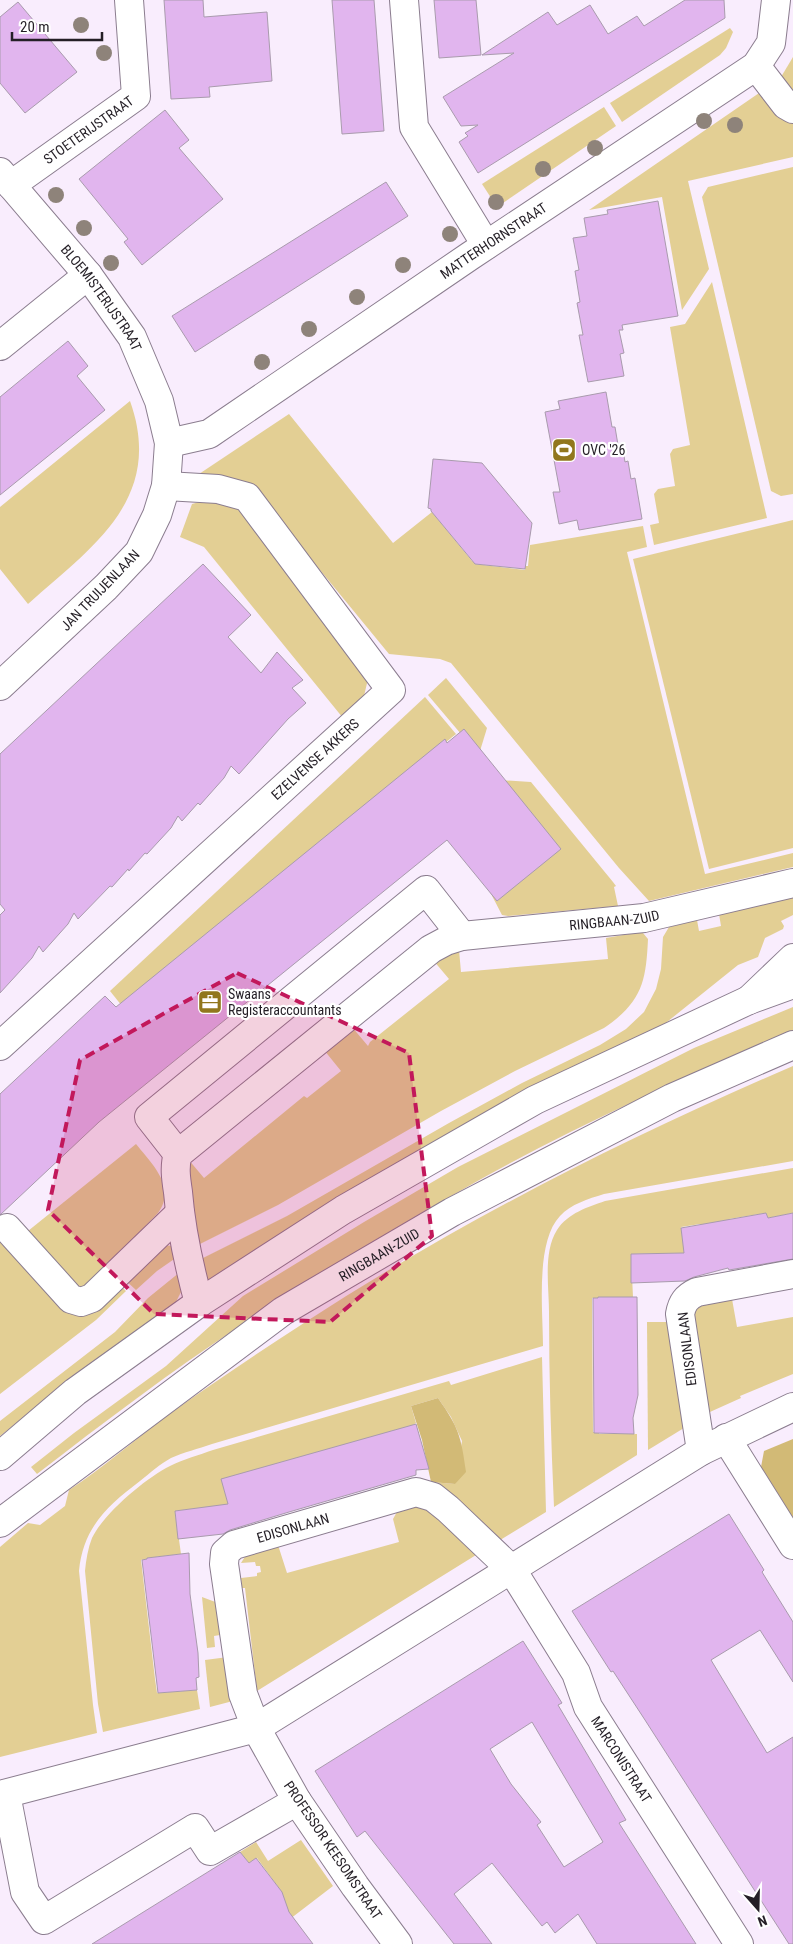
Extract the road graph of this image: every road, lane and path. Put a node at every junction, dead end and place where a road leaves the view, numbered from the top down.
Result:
1 (129, 0) edge
2 (404, 0) edge
3 (776, 0) edge
4 (756, 66) junction
5 (793, 110) edge
6 (5, 178) edge
7 (486, 245) junction
8 (88, 275) junction
9 (0, 346) edge
10 (169, 443) junction
11 (166, 486) junction
12 (0, 686) edge
13 (793, 883) edge
14 (462, 936) junction
15 (793, 958) edge
16 (793, 984) edge
17 (749, 1000) junction
18 (793, 1045) edge
19 (0, 1046) edge
20 (178, 1154) junction
21 (180, 1213) junction
22 (7, 1228) dead end
23 (793, 1274) edge
24 (199, 1303) junction
25 (793, 1407) edge
26 (726, 1438) junction
27 (701, 1451) junction
28 (1, 1458) edge
29 (47, 1487) junction
30 (0, 1500) edge
31 (0, 1523) edge
32 (793, 1545) edge
33 (512, 1570) junction
34 (256, 1728) junction
35 (3, 1794) edge
36 (297, 1801) junction
37 (398, 1944) edge
38 (739, 1944) edge

1 - 6 street, STOETERIJSTRAAT
2 - 7 street
3 - 4 street, MATTERHORNSTRAAT
4 - 5 street
4 - 7 street, MATTERHORNSTRAAT
6 - 8 street, BLOEMISTERIJSTRAAT
7 - 10 street, MATTERHORNSTRAAT
8 - 9 street
8 - 10 street, BLOEMISTERIJSTRAAT
10 - 11 street, JAN TRUIJENLAAN
11 - 12 street, JAN TRUIJENLAAN
11 - 19 street, EZELVENSE AKKERS
13 - 14 street, RINGBAAN-ZUID
14 - 20 street, RINGBAAN-ZUID
14 - 20 street
15 - 17 street
16 - 17 street
17 - 24 street
18 - 29 street, RINGBAAN-ZUID
20 - 21 street
21 - 22 street
21 - 24 street
23 - 27 street, EDISONLAAN
24 - 28 street
25 - 26 street
26 - 27 street
26 - 32 street
27 - 33 street
29 - 30 street
29 - 31 street, RINGBAAN-ZUID
33 - 34 street
33 - 34 street, EDISONLAAN
33 - 38 street, MARCONISTRAAT
34 - 35 street
34 - 36 street, PROFESSOR KEESOMSTRAAT
35 - 36 street
36 - 37 street, PROFESSOR KEESOMSTRAAT

